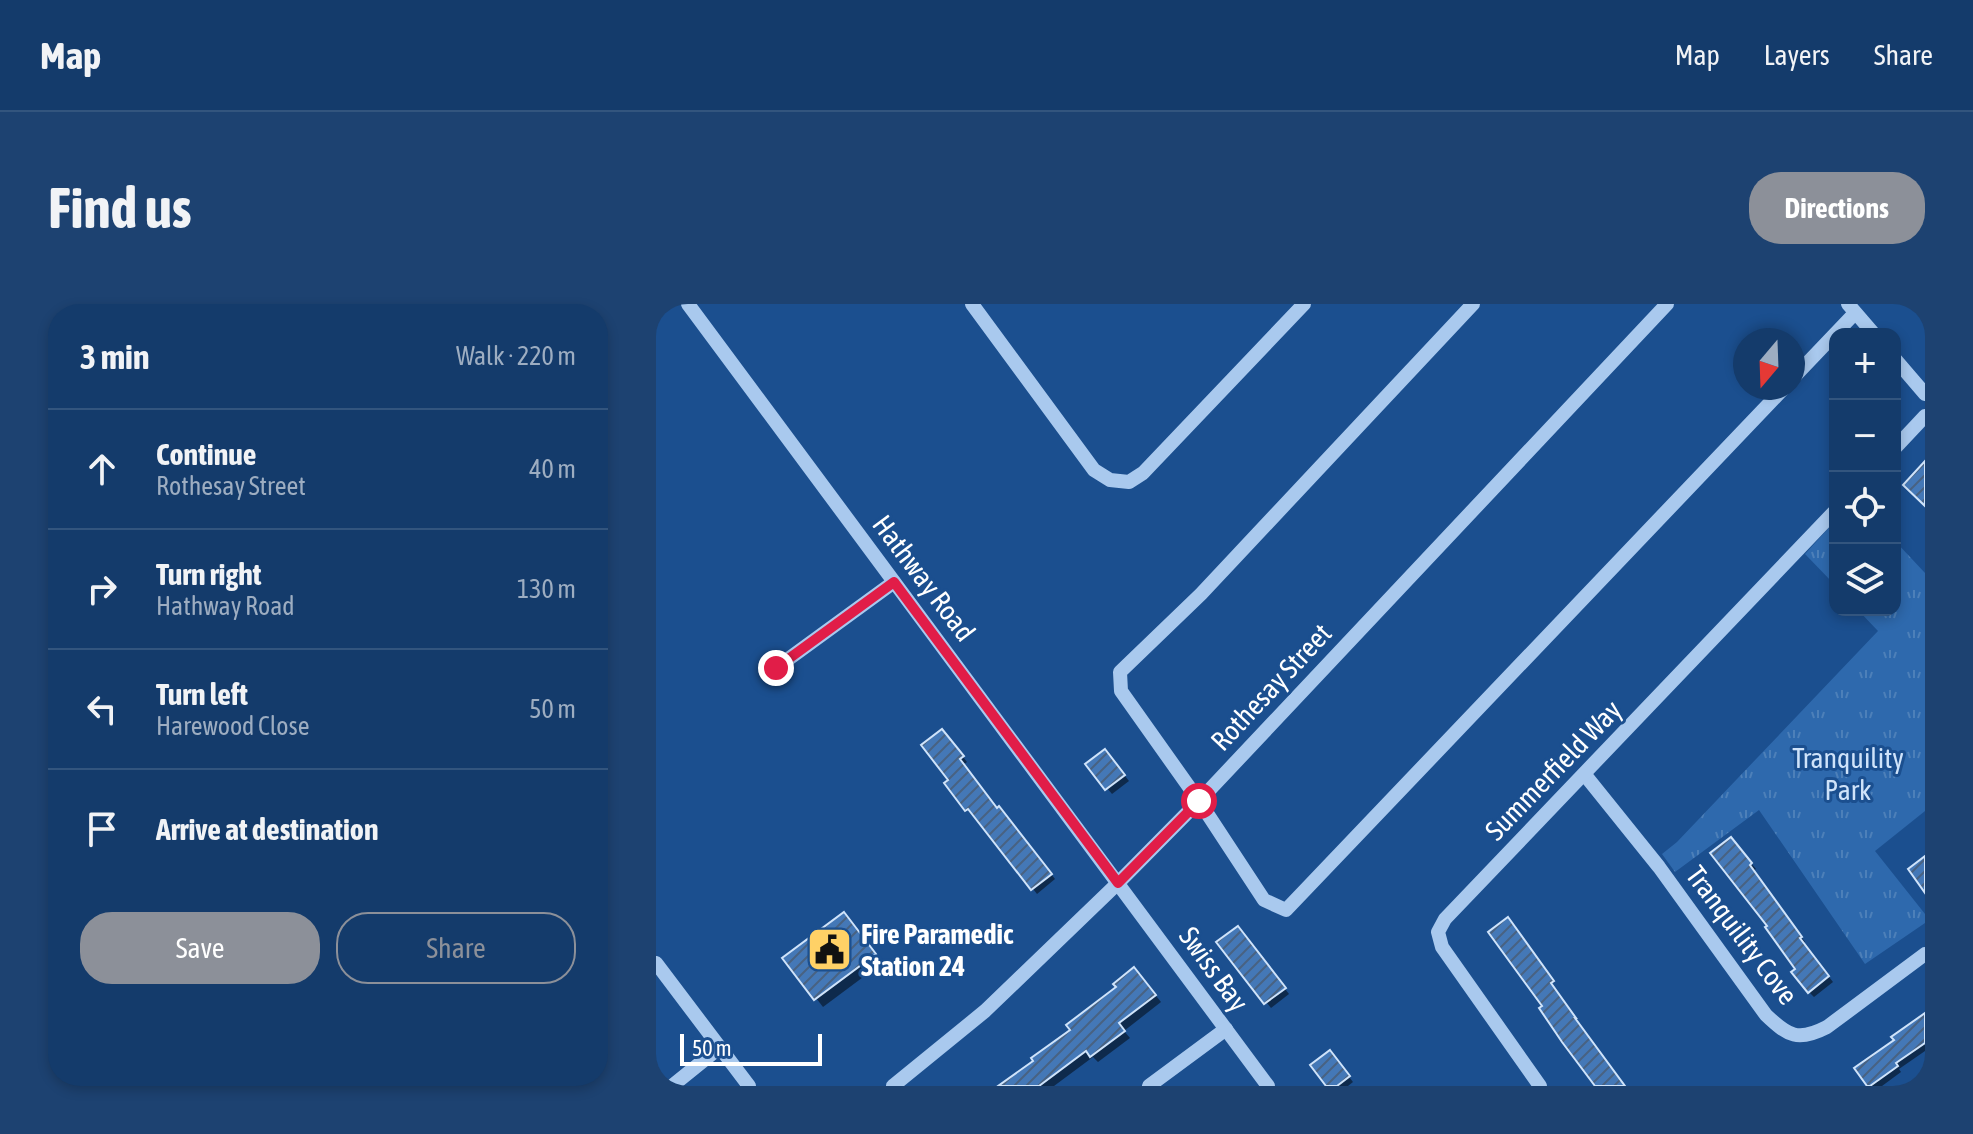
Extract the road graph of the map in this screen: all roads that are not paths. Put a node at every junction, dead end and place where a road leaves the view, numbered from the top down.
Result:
1 (688, 304) edge
2 (972, 304) edge
3 (1304, 304) edge
4 (1473, 304) edge
5 (1667, 304) edge
6 (1852, 308) edge
7 (1869, 328) edge
8 (1805, 364) edge
9 (1901, 366) edge
10 (1925, 394) edge
11 (1773, 400) edge
12 (1925, 416) edge
13 (1901, 442) edge
14 (1829, 517) edge
15 (894, 582) junction
16 (776, 668) dead end
17 (1585, 775) junction
18 (1199, 801) junction
19 (1118, 883) junction
20 (1925, 954) edge
21 (656, 963) edge
22 (1226, 1029) junction
23 (719, 1048) junction
24 (672, 1086) edge
25 (749, 1086) edge
26 (893, 1086) edge
27 (1149, 1086) edge
28 (1268, 1086) edge
29 (1540, 1086) edge

1 - 15 street, Hathway Road
2 - 3 street
4 - 18 street
5 - 18 street, Rothesay Street
6 - 7 street
6 - 8 street
9 - 10 street
11 - 18 street
12 - 13 street
14 - 17 street, Summerfield Way
15 - 16 street
15 - 19 street, Hathway Road
17 - 20 street, Tranquility Cove
17 - 29 street, Summerfield Way
18 - 19 street, Rothesay Street
19 - 22 street, Swiss Bay
19 - 26 street, Rothesay Street
21 - 23 street
22 - 27 street
22 - 28 street, Swiss Bay
23 - 24 street
23 - 25 street

